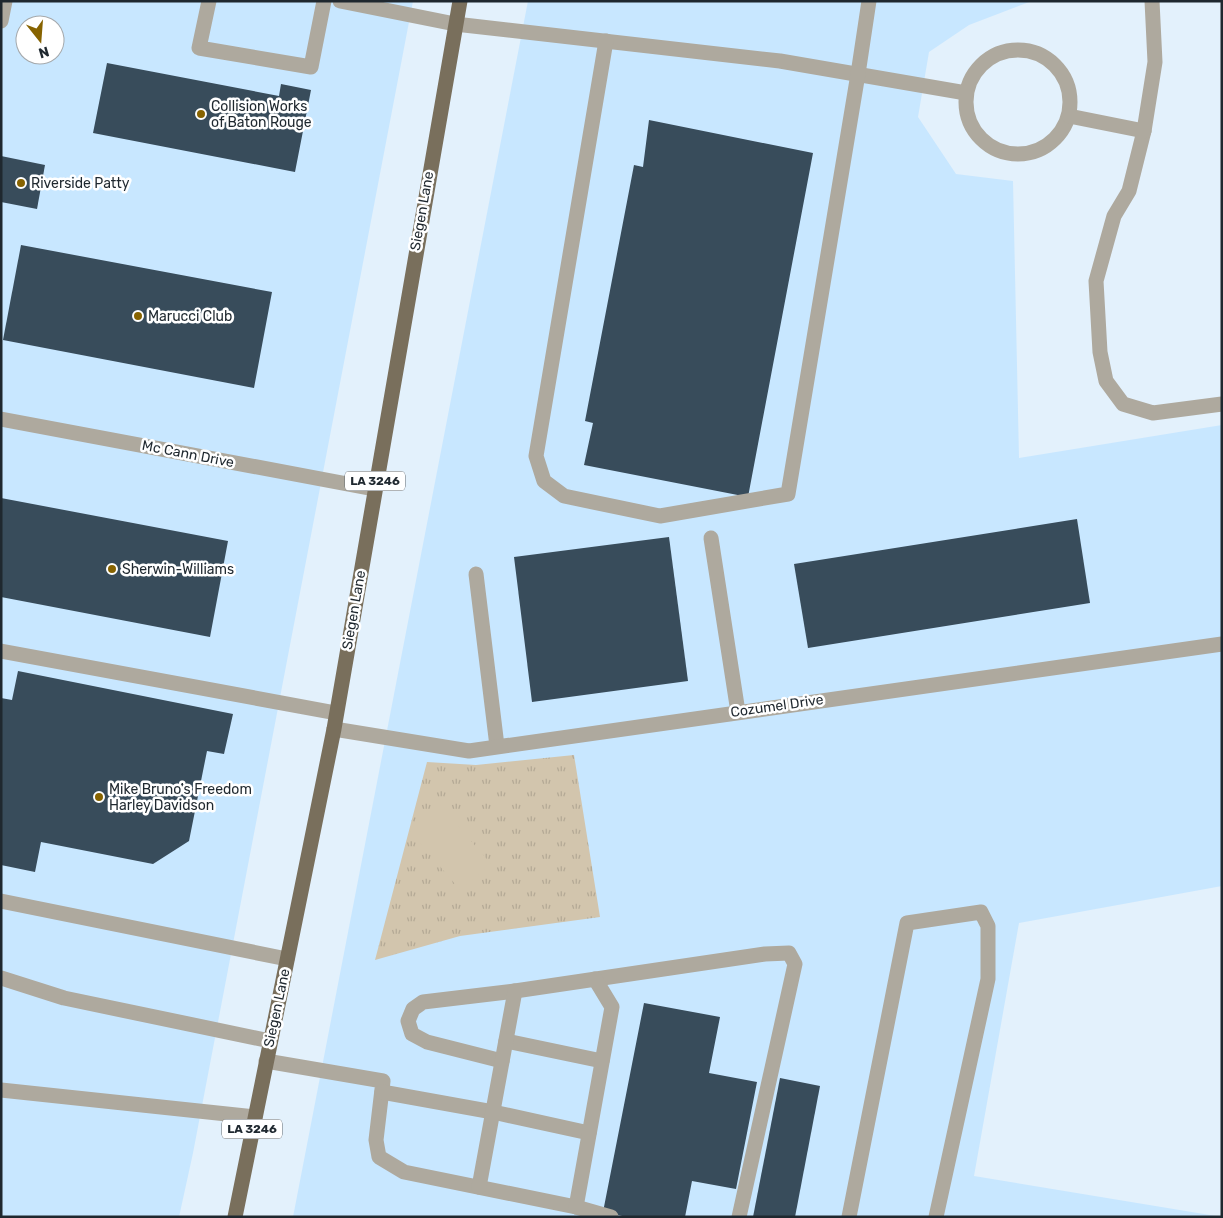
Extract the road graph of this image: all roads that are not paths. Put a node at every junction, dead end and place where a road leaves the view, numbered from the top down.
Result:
1 (5, 1) edge
2 (208, 1) edge
3 (324, 1) edge
4 (340, 1) edge
5 (460, 1) edge
6 (869, 1) edge
7 (1152, 1) edge
8 (1, 21) edge
9 (455, 24) junction
10 (606, 41) junction
11 (858, 74) junction
12 (966, 93) junction
13 (1069, 116) junction
14 (1144, 131) junction
15 (1222, 404) edge
16 (1, 419) edge
17 (374, 490) junction
18 (711, 538) dead end
19 (476, 574) dead end
20 (1222, 644) edge
21 (1, 651) edge
22 (738, 712) junction
23 (336, 714) junction
24 (334, 729) junction
25 (497, 746) junction
26 (1, 900) edge
27 (287, 959) junction
28 (1, 978) edge
29 (595, 979) junction
30 (515, 991) junction
31 (270, 1041) junction
32 (506, 1041) junction
33 (266, 1061) junction
34 (502, 1061) junction
35 (602, 1061) junction
36 (1, 1090) edge
37 (382, 1092) junction
38 (493, 1112) junction
39 (255, 1117) junction
40 (589, 1133) junction
41 (479, 1188) junction
42 (576, 1207) junction
43 (235, 1217) edge
44 (611, 1217) edge
45 (739, 1217) edge
46 (849, 1217) edge
47 (936, 1217) edge

1 - 8 street
2 - 3 street
4 - 9 street
5 - 9 main road, Siegen Lane / LA 3246
6 - 11 street
7 - 14 street
9 - 10 street
9 - 17 main road, Siegen Lane / LA 3246
10 - 11 street
10 - 11 street
11 - 12 street
12 - 13 street
12 - 13 street
13 - 14 street
14 - 15 street
16 - 17 street, Mc Cann Drive
17 - 23 main road, Siegen Lane / LA 3246
18 - 22 street
19 - 25 street
20 - 22 street, Cozumel Drive
21 - 23 street
22 - 25 street, Cozumel Drive
23 - 24 main road, Siegen Lane / LA 3246
24 - 25 street, Cozumel Drive
24 - 27 main road, Siegen Lane / LA 3246
26 - 27 street
27 - 31 main road, Siegen Lane / LA 3246
28 - 31 street
29 - 30 street
29 - 35 street
29 - 45 street
30 - 32 street
30 - 34 street
31 - 33 main road, Siegen Lane / LA 3246
32 - 34 street
32 - 35 street
33 - 37 street
33 - 39 main road, Siegen Lane / LA 3246
34 - 38 street
35 - 40 street
36 - 39 street
37 - 38 street
37 - 41 street
38 - 40 street
38 - 41 street
39 - 43 main road, Siegen Lane / LA 3246
40 - 42 street
41 - 42 street
42 - 44 street
46 - 47 street

